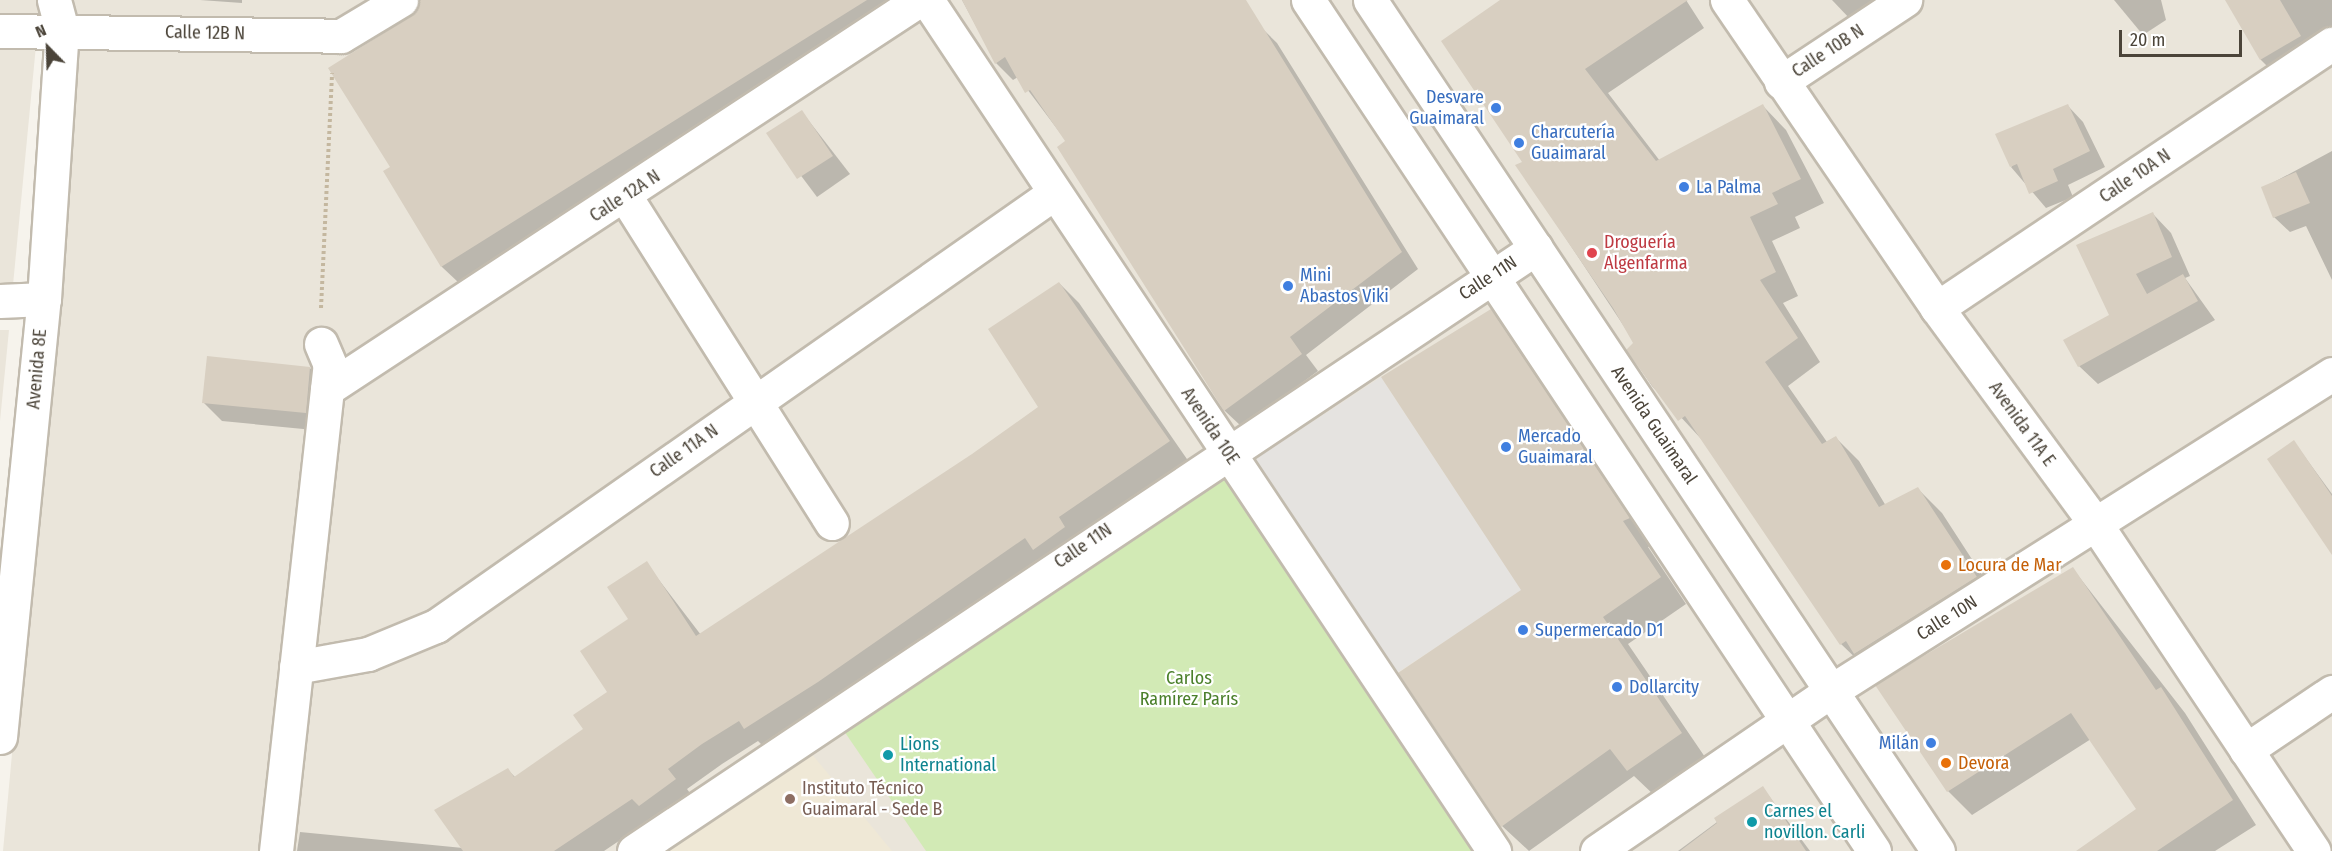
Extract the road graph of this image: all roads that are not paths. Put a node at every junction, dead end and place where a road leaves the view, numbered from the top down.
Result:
1 (401, 0) edge
2 (920, 0) edge
3 (927, 0) edge
4 (1308, 0) edge
5 (1368, 0) edge
6 (1727, 0) edge
7 (1905, 0) edge
8 (58, 15) edge
9 (1326, 27) junction
10 (0, 31) edge
11 (2332, 44) edge
12 (1781, 82) junction
13 (1053, 194) junction
14 (625, 196) junction
15 (1536, 248) junction
16 (1492, 276) junction
17 (44, 299) junction
18 (0, 301) edge
19 (1937, 308) junction
20 (321, 344) road end
21 (2332, 374) edge
22 (327, 389) junction
23 (754, 402) junction
24 (1227, 450) junction
25 (832, 523) dead end
26 (2095, 523) junction
27 (8, 600) edge
28 (296, 667) junction
29 (1831, 691) junction
30 (2332, 692) edge
31 (1787, 720) junction
32 (0, 737) edge
33 (2246, 750) junction
34 (276, 851) edge
35 (634, 851) edge
36 (1494, 851) edge
37 (1597, 851) edge
38 (1874, 851) edge
39 (1938, 851) edge
40 (2314, 851) edge

1 - 8 street, Calle 12B N
2 - 14 street, Calle 12A N
3 - 13 street, Avenida 10E
4 - 9 street
5 - 9 street
5 - 15 street, Avenida Guaimaral
6 - 12 street, Avenida 11A E
7 - 12 street, Calle 10B N
8 - 10 street, Calle 12B N
8 - 17 street, Avenida 8E
9 - 16 street
11 - 19 street, Calle 10A N
12 - 19 street, Avenida 11A E
13 - 23 street, Calle 11A N
13 - 24 street, Avenida 10E
14 - 22 street, Calle 12A N
14 - 23 street
15 - 16 street, Calle 11N
15 - 29 street, Avenida Guaimaral
16 - 24 street, Calle 11N
16 - 31 street
17 - 18 street
17 - 27 street, Avenida 8E
19 - 26 street, Avenida 11A E
20 - 22 street
21 - 26 street, Calle 10N
22 - 28 street
23 - 25 street
23 - 28 street, Calle 11A N
24 - 35 street, Calle 11N
24 - 36 street, Avenida 10E
26 - 29 street, Calle 10N
26 - 33 street, Avenida 11A E
27 - 32 street, Avenida 8E
28 - 34 street
29 - 31 street, Calle 10N
29 - 39 street, Avenida Guaimaral
30 - 33 street
31 - 37 street, Calle 10N
31 - 38 street
33 - 40 street, Avenida 11A E

